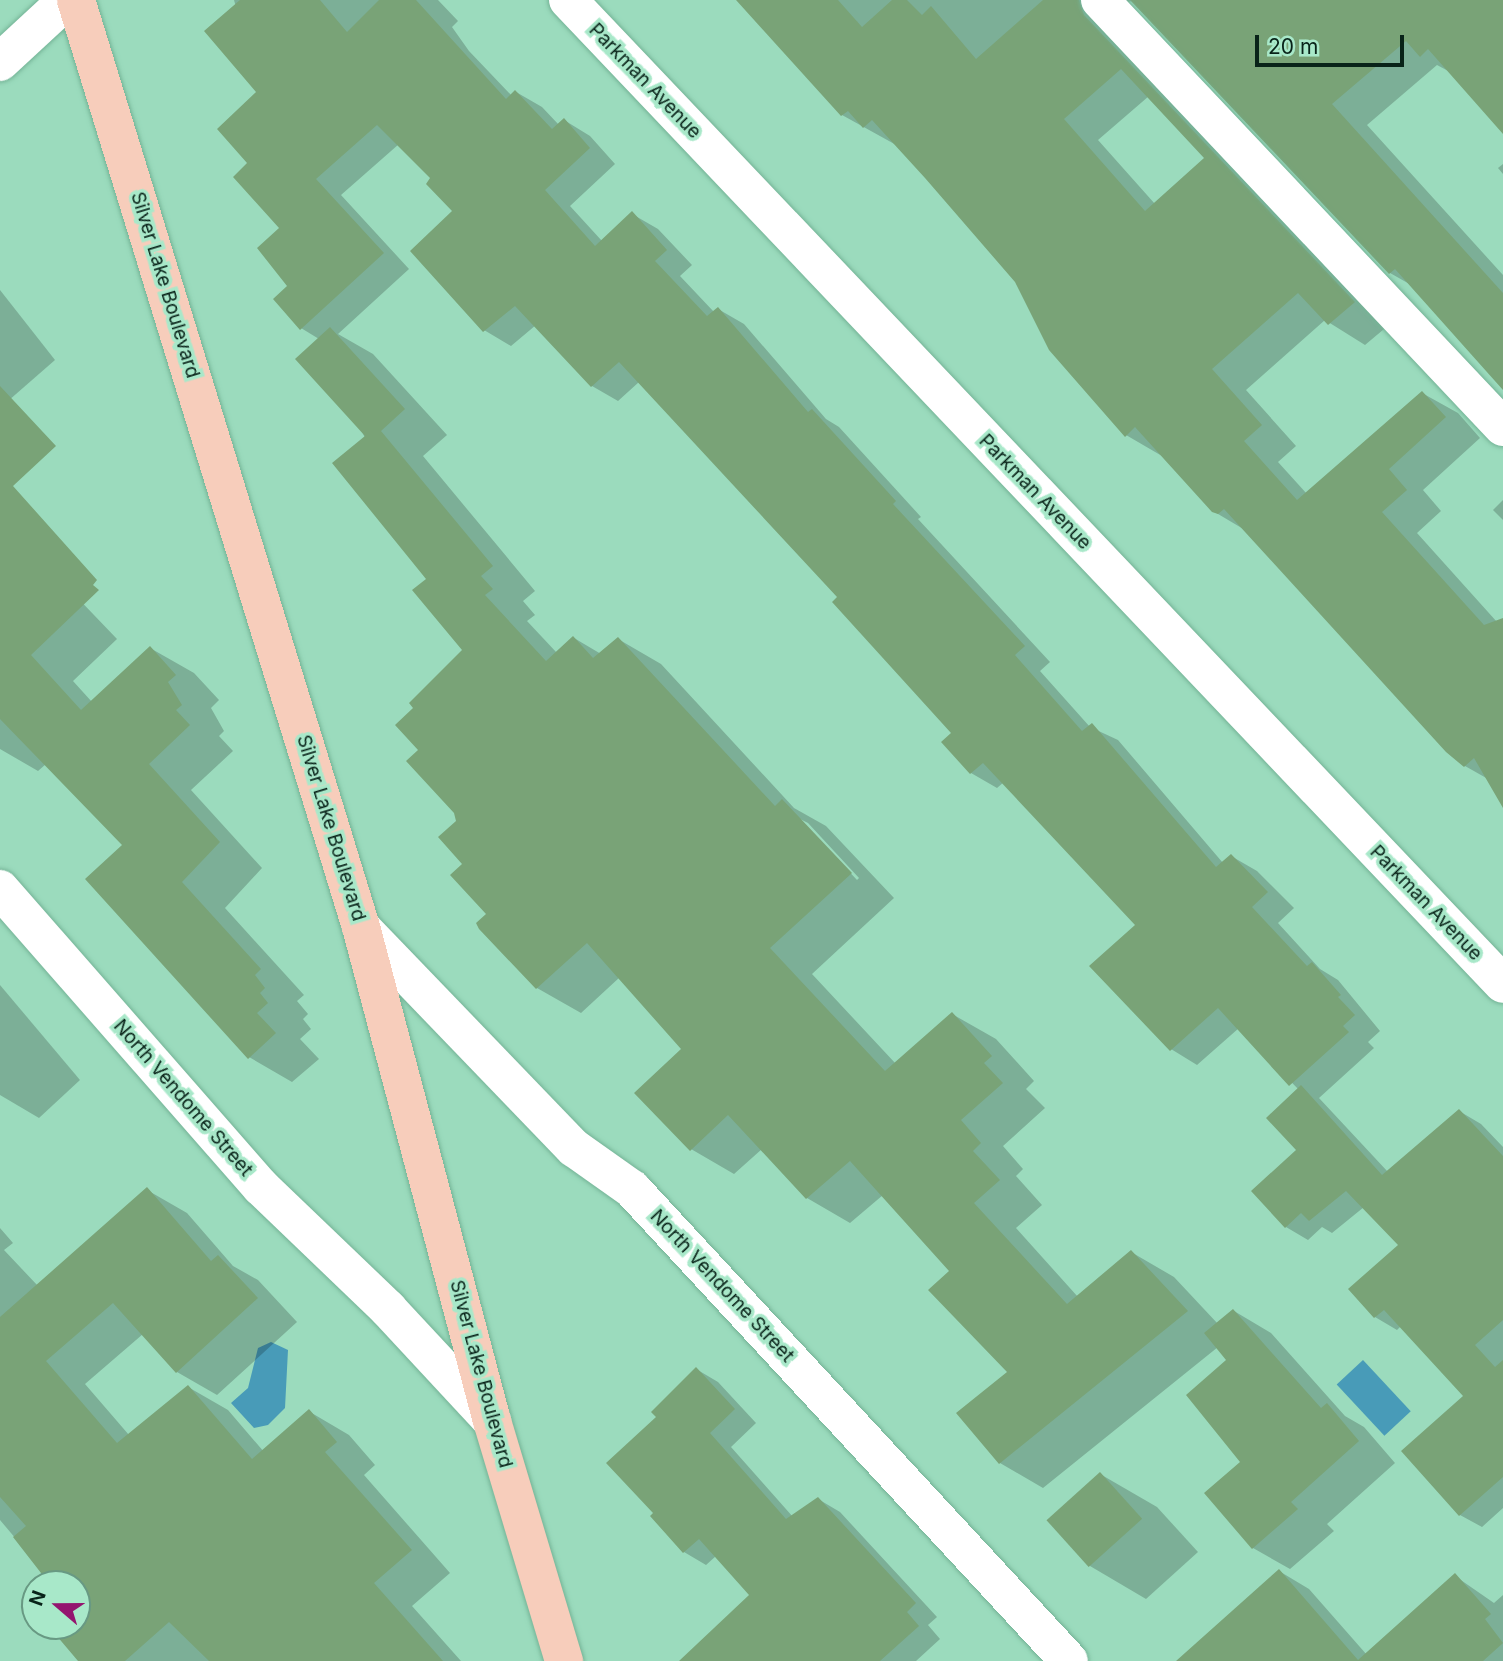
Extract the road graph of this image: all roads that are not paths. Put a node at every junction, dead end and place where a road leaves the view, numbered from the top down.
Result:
1 (67, 0) edge
2 (76, 0) edge
3 (568, 0) edge
4 (1100, 0) edge
5 (0, 62) edge
6 (1503, 427) edge
7 (0, 889) edge
8 (361, 927) junction
9 (1503, 984) edge
10 (492, 1421) junction
11 (564, 1661) edge
12 (1069, 1661) edge

1 - 5 street
2 - 8 main road, Silver Lake Boulevard
3 - 9 street, Parkman Avenue
4 - 6 street
7 - 10 street, North Vendome Street
8 - 10 main road, Silver Lake Boulevard
8 - 12 street, North Vendome Street
10 - 11 main road, Silver Lake Boulevard

